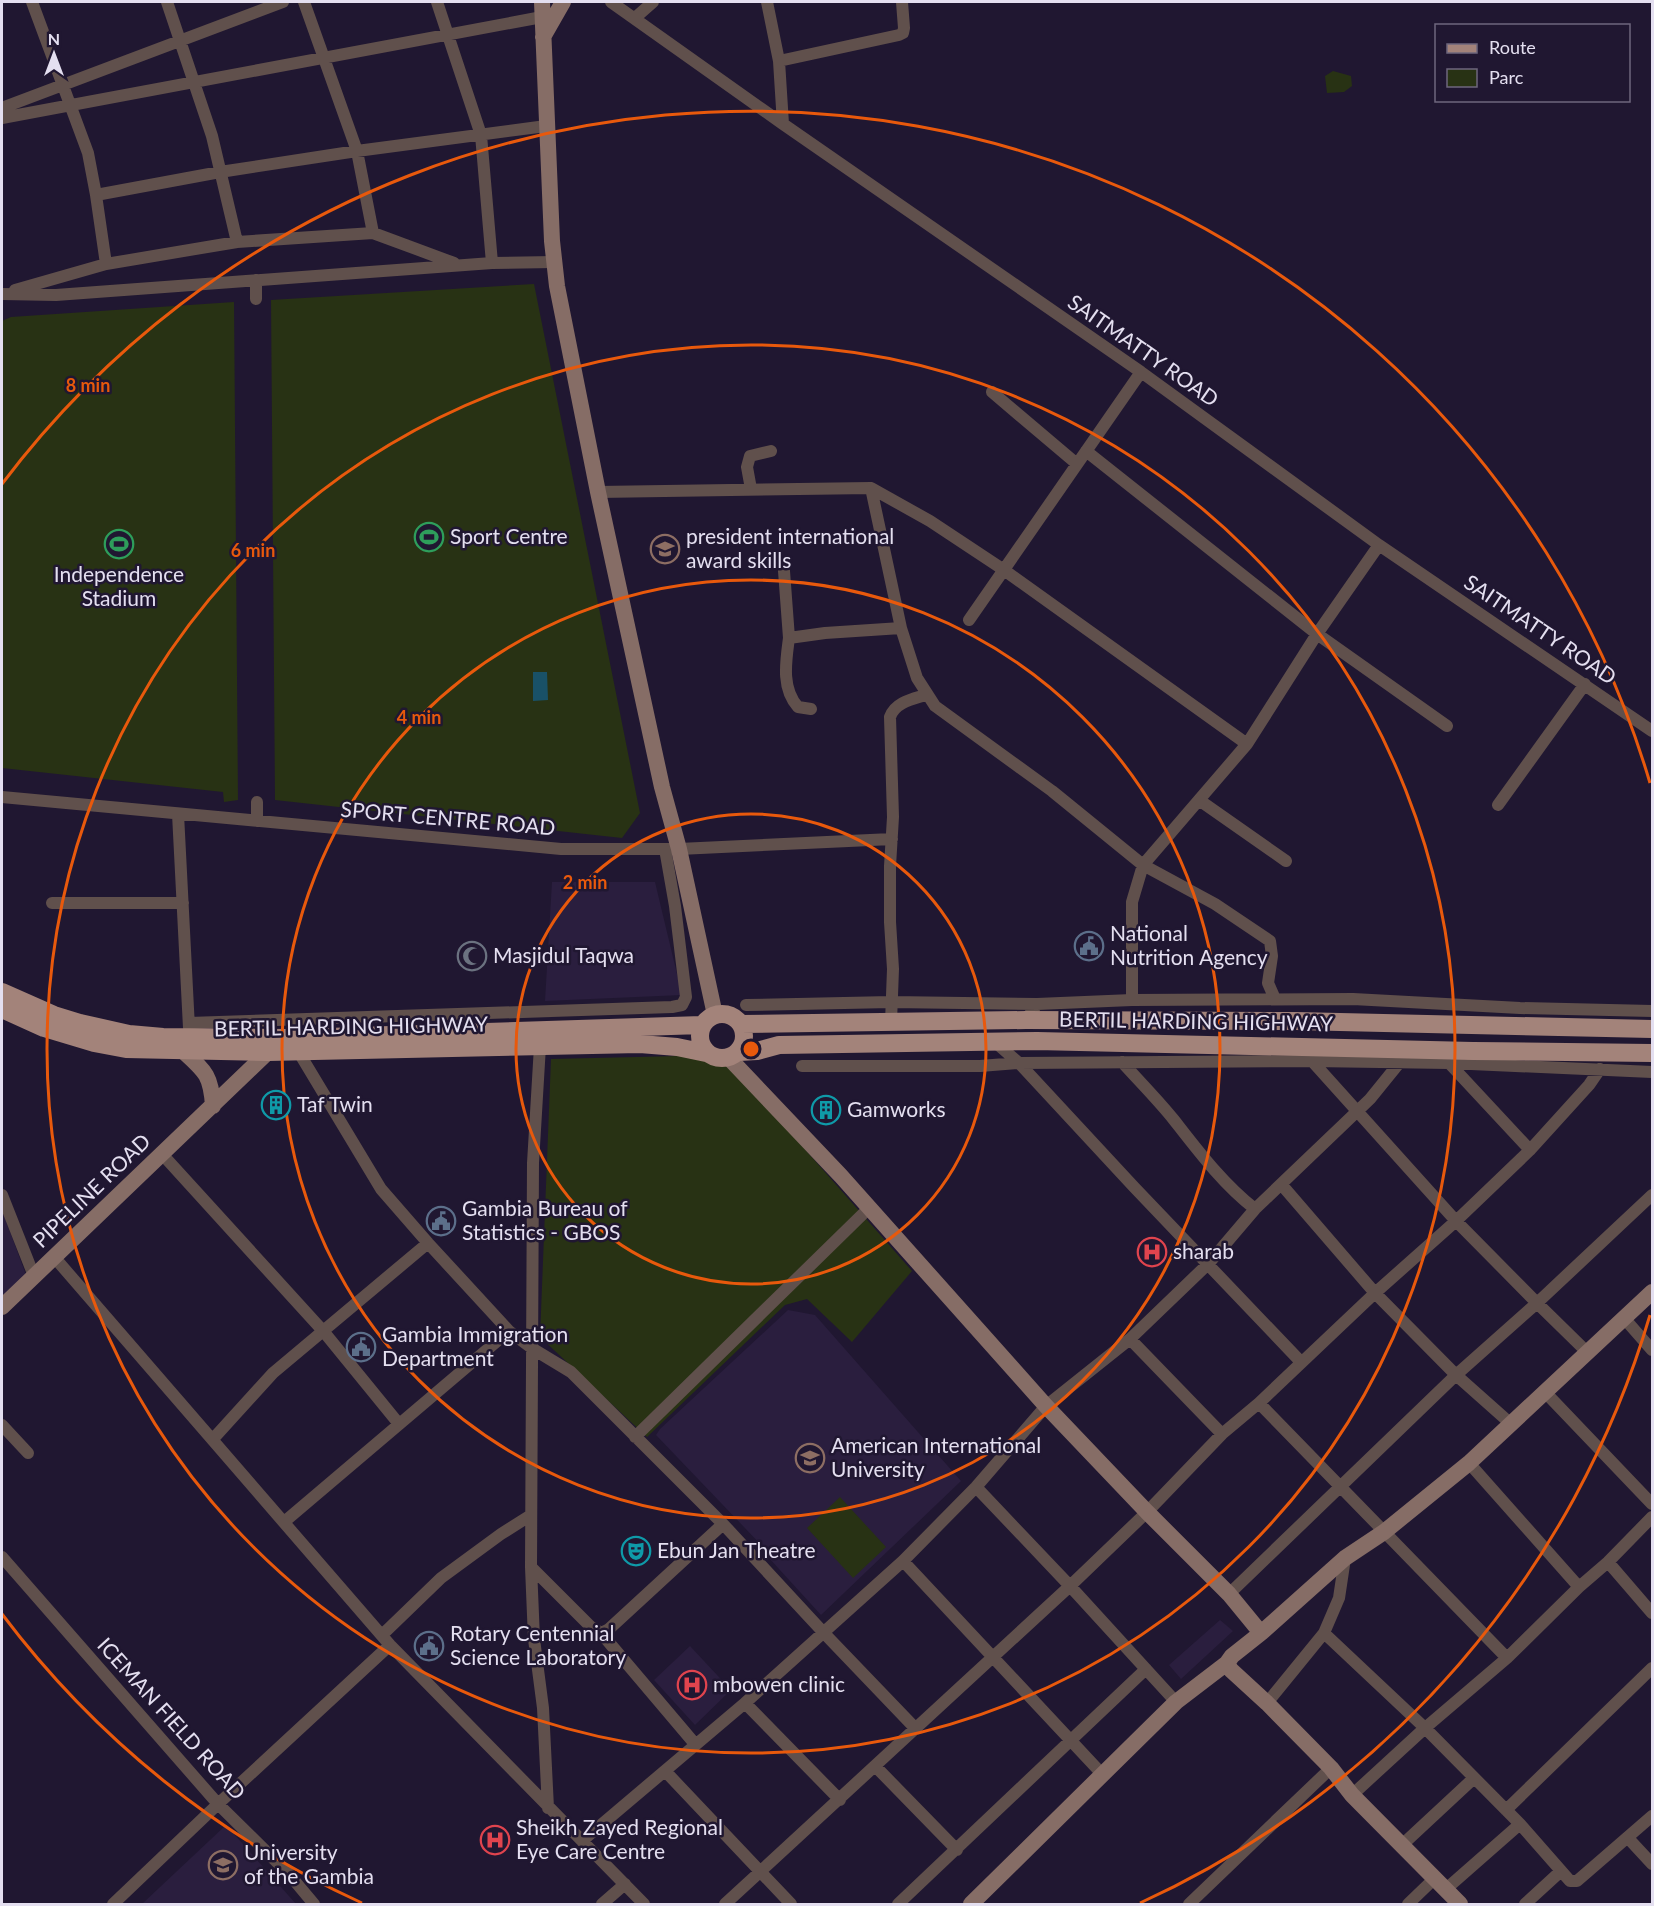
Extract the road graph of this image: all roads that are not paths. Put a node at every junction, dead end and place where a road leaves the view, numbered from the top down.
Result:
1 (32, 2) edge
2 (167, 2) edge
3 (283, 2) edge
4 (304, 2) edge
5 (437, 2) edge
6 (563, 2) edge
7 (611, 2) edge
8 (653, 2) edge
9 (767, 2) edge
10 (902, 2) edge
11 (542, 9) edge
12 (636, 17) junction
13 (449, 34) junction
14 (542, 38) junction
15 (181, 40) junction
16 (326, 58) junction
17 (780, 61) junction
18 (195, 83) junction
19 (62, 85) junction
20 (70, 106) junction
21 (2, 108) edge
22 (2, 118) edge
23 (783, 124) junction
24 (546, 126) junction
25 (481, 135) junction
26 (357, 151) junction
27 (220, 172) junction
28 (96, 195) junction
29 (373, 233) junction
30 (237, 242) junction
31 (554, 262) junction
32 (492, 263) junction
33 (105, 264) junction
34 (460, 265) junction
35 (256, 280) junction
36 (2, 291) edge
37 (256, 299) dead end
38 (1141, 372) junction
39 (992, 393) dead end
40 (771, 451) dead end
41 (1086, 451) junction
42 (1077, 464) junction
43 (871, 488) junction
44 (751, 489) junction
45 (598, 492) junction
46 (1379, 545) junction
47 (1004, 570) junction
48 (784, 571) dead end
49 (969, 620) dead end
50 (901, 628) junction
51 (1317, 634) junction
52 (789, 638) junction
53 (1585, 684) junction
54 (926, 695) junction
55 (811, 709) dead end
56 (1447, 726) dead end
57 (1653, 731) edge
58 (1247, 744) junction
59 (2, 797) edge
60 (1199, 800) junction
61 (257, 802) dead end
62 (1498, 805) dead end
63 (178, 814) junction
64 (257, 821) junction
65 (892, 839) junction
66 (672, 849) junction
67 (1286, 861) dead end
68 (1143, 865) junction
69 (52, 903) dead end
70 (183, 903) junction
71 (2, 992) edge
72 (1275, 999) junction
73 (1132, 1000) junction
74 (891, 1002) junction
75 (1038, 1004) junction
76 (746, 1005) dead end
77 (2, 1009) edge
78 (1653, 1011) edge
79 (709, 1020) junction
80 (1026, 1020) junction
81 (891, 1022) junction
82 (741, 1024) junction
83 (1653, 1029) edge
84 (187, 1037) junction
85 (995, 1042) junction
86 (540, 1046) junction
87 (298, 1051) junction
88 (268, 1052) junction
89 (706, 1053) junction
90 (1653, 1053) edge
91 (734, 1055) junction
92 (1311, 1060) junction
93 (1122, 1062) junction
94 (1400, 1062) junction
95 (1019, 1063) junction
96 (1449, 1063) junction
97 (802, 1066) dead end
98 (1600, 1070) junction
99 (1653, 1072) edge
100 (213, 1106) junction
101 (1358, 1110) junction
102 (1530, 1150) junction
103 (162, 1154) junction
104 (1281, 1184) junction
105 (2, 1195) edge
106 (1653, 1195) edge
107 (869, 1208) junction
108 (1255, 1209) junction
109 (1456, 1221) junction
110 (428, 1243) junction
111 (55, 1258) junction
112 (1209, 1263) junction
113 (34, 1276) junction
114 (1653, 1292) edge
115 (1375, 1293) junction
116 (1537, 1303) junction
117 (2, 1307) edge
118 (1624, 1318) junction
119 (509, 1331) junction
120 (324, 1332) junction
121 (1130, 1339) junction
122 (533, 1349) junction
123 (1653, 1350) edge
124 (1587, 1352) junction
125 (1301, 1362) junction
126 (1455, 1375) junction
127 (1544, 1391) junction
128 (1259, 1403) junction
129 (1046, 1406) junction
130 (1510, 1423) junction
131 (399, 1424) junction
132 (2, 1425) edge
133 (1222, 1434) junction
134 (635, 1437) junction
135 (213, 1439) junction
136 (28, 1454) dead end
137 (1469, 1463) junction
138 (1341, 1486) junction
139 (976, 1487) junction
140 (1653, 1504) edge
141 (1147, 1512) junction
142 (531, 1515) junction
143 (1653, 1517) edge
144 (284, 1522) junction
145 (723, 1524) junction
146 (1384, 1532) junction
147 (2, 1557) edge
148 (1345, 1558) junction
149 (903, 1561) junction
150 (1608, 1562) junction
151 (531, 1567) junction
152 (1070, 1586) junction
153 (1579, 1587) junction
154 (1229, 1594) junction
155 (1653, 1613) edge
156 (823, 1632) junction
157 (601, 1633) junction
158 (1261, 1633) junction
159 (1324, 1633) junction
160 (382, 1635) junction
161 (390, 1645) junction
162 (993, 1657) junction
163 (1508, 1658) junction
164 (1227, 1663) junction
165 (1653, 1668) edge
166 (1146, 1669) junction
167 (1176, 1702) junction
168 (745, 1703) junction
169 (1267, 1703) junction
170 (1425, 1728) junction
171 (916, 1729) junction
172 (1070, 1741) junction
173 (696, 1744) junction
174 (876, 1767) junction
175 (1331, 1768) junction
176 (666, 1772) junction
177 (1103, 1775) junction
178 (1474, 1778) junction
179 (1352, 1795) junction
180 (840, 1800) junction
181 (218, 1804) junction
182 (548, 1808) junction
183 (1506, 1810) junction
184 (1653, 1816) edge
185 (1520, 1824) junction
186 (1628, 1838) junction
187 (582, 1841) junction
188 (1402, 1845) junction
189 (957, 1850) junction
190 (1653, 1863) edge
191 (1561, 1871) junction
192 (761, 1874) junction
193 (625, 1884) junction
194 (1440, 1884) junction
195 (113, 1905) edge
196 (314, 1905) edge
197 (602, 1905) edge
198 (644, 1905) edge
199 (725, 1905) edge
200 (791, 1905) edge
201 (898, 1905) edge
202 (971, 1905) edge
203 (1189, 1905) edge
204 (1408, 1905) edge
205 (1460, 1905) edge
206 (1526, 1905) edge

1 - 19 street
2 - 15 street
3 - 15 street
4 - 16 street
5 - 13 street
6 - 14 street
7 - 12 street, SAITMATTY ROAD
8 - 12 street
9 - 17 street
10 - 17 street
11 - 13 street
11 - 14 street
12 - 23 street, SAITMATTY ROAD
13 - 16 street
13 - 25 street
14 - 24 street
15 - 18 street
15 - 19 street
16 - 18 street
16 - 26 street
17 - 23 street
18 - 20 street
18 - 27 street
19 - 20 street
19 - 21 street
20 - 22 street
20 - 28 street
23 - 38 street, SAITMATTY ROAD
24 - 25 street
24 - 31 street
25 - 26 street
25 - 32 street
26 - 27 street
26 - 29 street
27 - 28 street
27 - 30 street
28 - 33 street
29 - 30 street
29 - 34 street
30 - 33 street
31 - 32 street
31 - 45 street
32 - 34 street
33 - 36 street
34 - 35 street
35 - 36 street
35 - 37 street
38 - 41 street
38 - 46 street, SAITMATTY ROAD
39 - 42 street
40 - 44 street
41 - 42 street
41 - 51 street
42 - 47 street
43 - 44 street
43 - 47 street
43 - 50 street
44 - 45 street
45 - 66 street
46 - 51 street
46 - 53 street, SAITMATTY ROAD
47 - 49 street
47 - 58 street
48 - 52 street
50 - 52 street
50 - 54 street
51 - 56 street
51 - 58 street
52 - 55 street
53 - 57 street, SAITMATTY ROAD
53 - 62 street
54 - 65 street
54 - 68 street
58 - 60 street
59 - 63 street, SPORT CENTRE ROAD
60 - 67 street
60 - 68 street
61 - 64 street
63 - 64 street, SPORT CENTRE ROAD
63 - 70 street
64 - 66 street, SPORT CENTRE ROAD
65 - 66 street, SPORT CENTRE ROAD
65 - 74 street
66 - 79 street
66 - 84 street
68 - 72 street
68 - 73 street
69 - 70 street
70 - 84 street
71 - 84 main road, BERTIL HARDING HIGHWAY
72 - 73 street
72 - 78 street
73 - 75 street
74 - 75 street
74 - 76 street
74 - 81 street
75 - 80 street
77 - 84 main road, BERTIL HARDING HIGHWAY
79 - 82 main road
79 - 84 main road, BERTIL HARDING HIGHWAY
79 - 89 main road
80 - 81 main road, BERTIL HARDING HIGHWAY
80 - 83 main road, BERTIL HARDING HIGHWAY
81 - 82 main road, BERTIL HARDING HIGHWAY
82 - 91 main road
84 - 88 main road, BERTIL HARDING HIGHWAY
84 - 100 street
85 - 90 main road, BERTIL HARDING HIGHWAY
85 - 91 main road, BERTIL HARDING HIGHWAY
85 - 95 street
86 - 87 main road, BERTIL HARDING HIGHWAY
86 - 89 main road, BERTIL HARDING HIGHWAY
86 - 122 street
87 - 88 main road, BERTIL HARDING HIGHWAY
87 - 110 street
88 - 100 street, PIPELINE ROAD
89 - 91 main road
91 - 107 street
92 - 93 street
92 - 94 street
92 - 101 street
93 - 95 street
93 - 108 street
94 - 96 street
94 - 101 street
95 - 97 street
95 - 112 street
96 - 98 street
96 - 102 street
98 - 99 street
98 - 102 street
100 - 103 street, PIPELINE ROAD
101 - 104 street
101 - 109 street
102 - 109 street
103 - 111 street, PIPELINE ROAD
103 - 120 street
104 - 108 street
104 - 115 street
105 - 113 street
106 - 116 street
107 - 129 street
107 - 134 street
108 - 112 street
109 - 115 street
109 - 116 street
110 - 119 street
110 - 120 street
111 - 113 street, PIPELINE ROAD
111 - 135 street
112 - 121 street
112 - 125 street
113 - 117 street, PIPELINE ROAD
114 - 118 street
115 - 125 street
115 - 126 street
116 - 124 street
116 - 126 street
118 - 123 street
118 - 124 street
119 - 122 street
119 - 131 street
120 - 131 street
120 - 135 street
121 - 129 street
121 - 133 street
122 - 134 street
122 - 142 street
124 - 127 street
125 - 128 street
126 - 130 street
126 - 138 street
127 - 130 street
127 - 140 street
128 - 133 street
128 - 138 street
129 - 139 street
129 - 141 street
130 - 137 street
131 - 144 street
132 - 136 street
133 - 141 street
134 - 145 street
135 - 144 street
137 - 146 street
137 - 153 street
138 - 146 street
138 - 154 street
139 - 149 street
139 - 152 street
141 - 152 street
141 - 154 street
142 - 151 street
142 - 160 street
143 - 150 street
144 - 160 street
145 - 156 street
145 - 157 street
146 - 148 street
146 - 163 street
147 - 181 street, ICEMAN FIELD ROAD
148 - 158 street
148 - 159 street
149 - 156 street
149 - 162 street
150 - 153 street
150 - 155 street
151 - 157 street
151 - 182 street
152 - 162 street
152 - 166 street
153 - 163 street
154 - 158 street
156 - 168 street
156 - 171 street
157 - 173 street
158 - 164 street
159 - 169 street
159 - 170 street
160 - 161 street
161 - 181 street
161 - 182 street
162 - 171 street
162 - 172 street
163 - 170 street
164 - 167 street
164 - 169 street
165 - 183 street
166 - 167 street
166 - 172 street
167 - 177 street
168 - 173 street
168 - 180 street
169 - 175 street
170 - 178 street
170 - 179 street
171 - 174 street
172 - 177 street
172 - 189 street
173 - 176 street
174 - 180 street
174 - 189 street
175 - 179 street
175 - 203 street
176 - 187 street
176 - 192 street
177 - 202 street
178 - 183 street
178 - 188 street
179 - 188 street
180 - 192 street
181 - 195 street
181 - 196 street, ICEMAN FIELD ROAD
182 - 187 street
183 - 185 street
184 - 186 street
185 - 191 street
185 - 194 street
186 - 190 street
186 - 191 street
187 - 193 street
188 - 194 street
189 - 201 street
191 - 206 street
192 - 199 street
192 - 200 street
193 - 197 street
193 - 198 street
194 - 204 street
194 - 205 street

